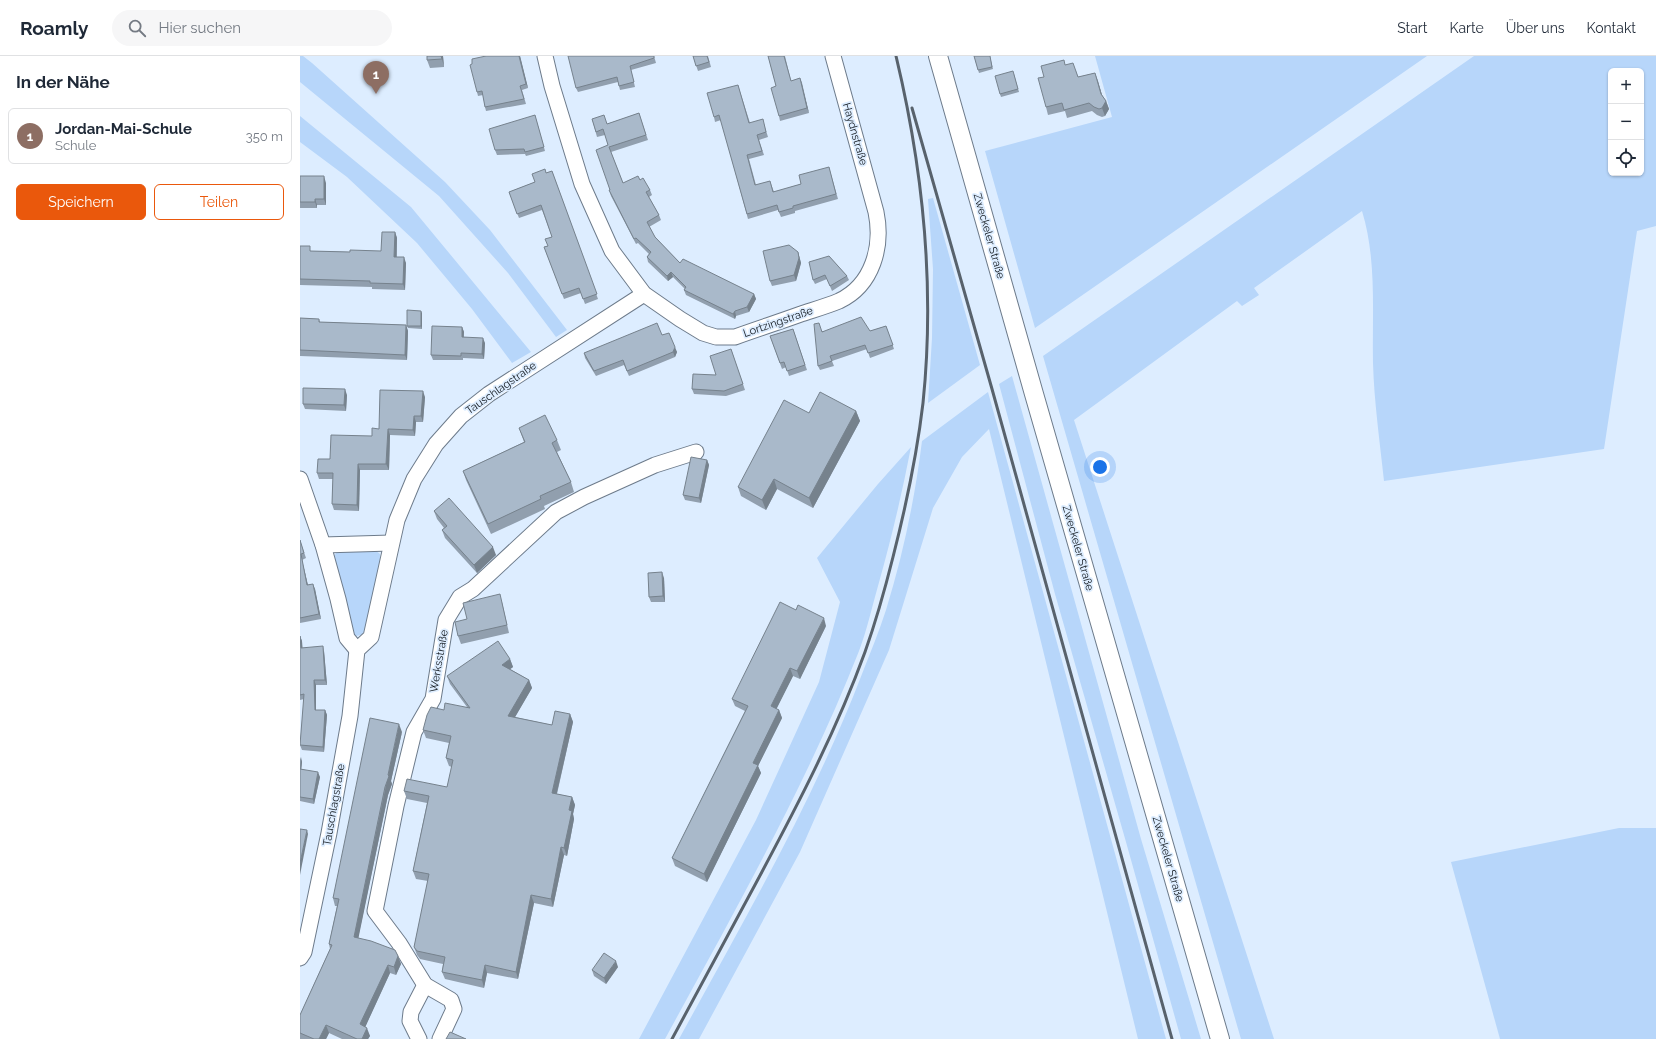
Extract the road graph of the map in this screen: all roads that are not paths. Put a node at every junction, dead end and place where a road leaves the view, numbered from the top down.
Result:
1 (546, 56) edge
2 (833, 56) edge
3 (938, 56) edge
4 (876, 212) joint
5 (644, 294) junction
6 (696, 452) dead end
7 (300, 479) edge
8 (391, 543) junction
9 (323, 545) junction
10 (357, 650) junction
11 (300, 958) edge
12 (425, 985) junction
13 (418, 1039) edge
14 (440, 1039) edge
15 (1220, 1039) edge

1 - 5 street, Lortzingstraße
2 - 4 street, Haydnstraße
3 - 15 street, Zweckeler Straße
4 - 5 street, Lortzingstraße
5 - 8 street, Tauschlagstraße
6 - 12 street, Werksstraße
7 - 9 street
8 - 9 street
8 - 10 street, Tauschlagstraße
9 - 10 street
10 - 11 street, Tauschlagstraße
12 - 13 street
12 - 14 street, Werksstraße

